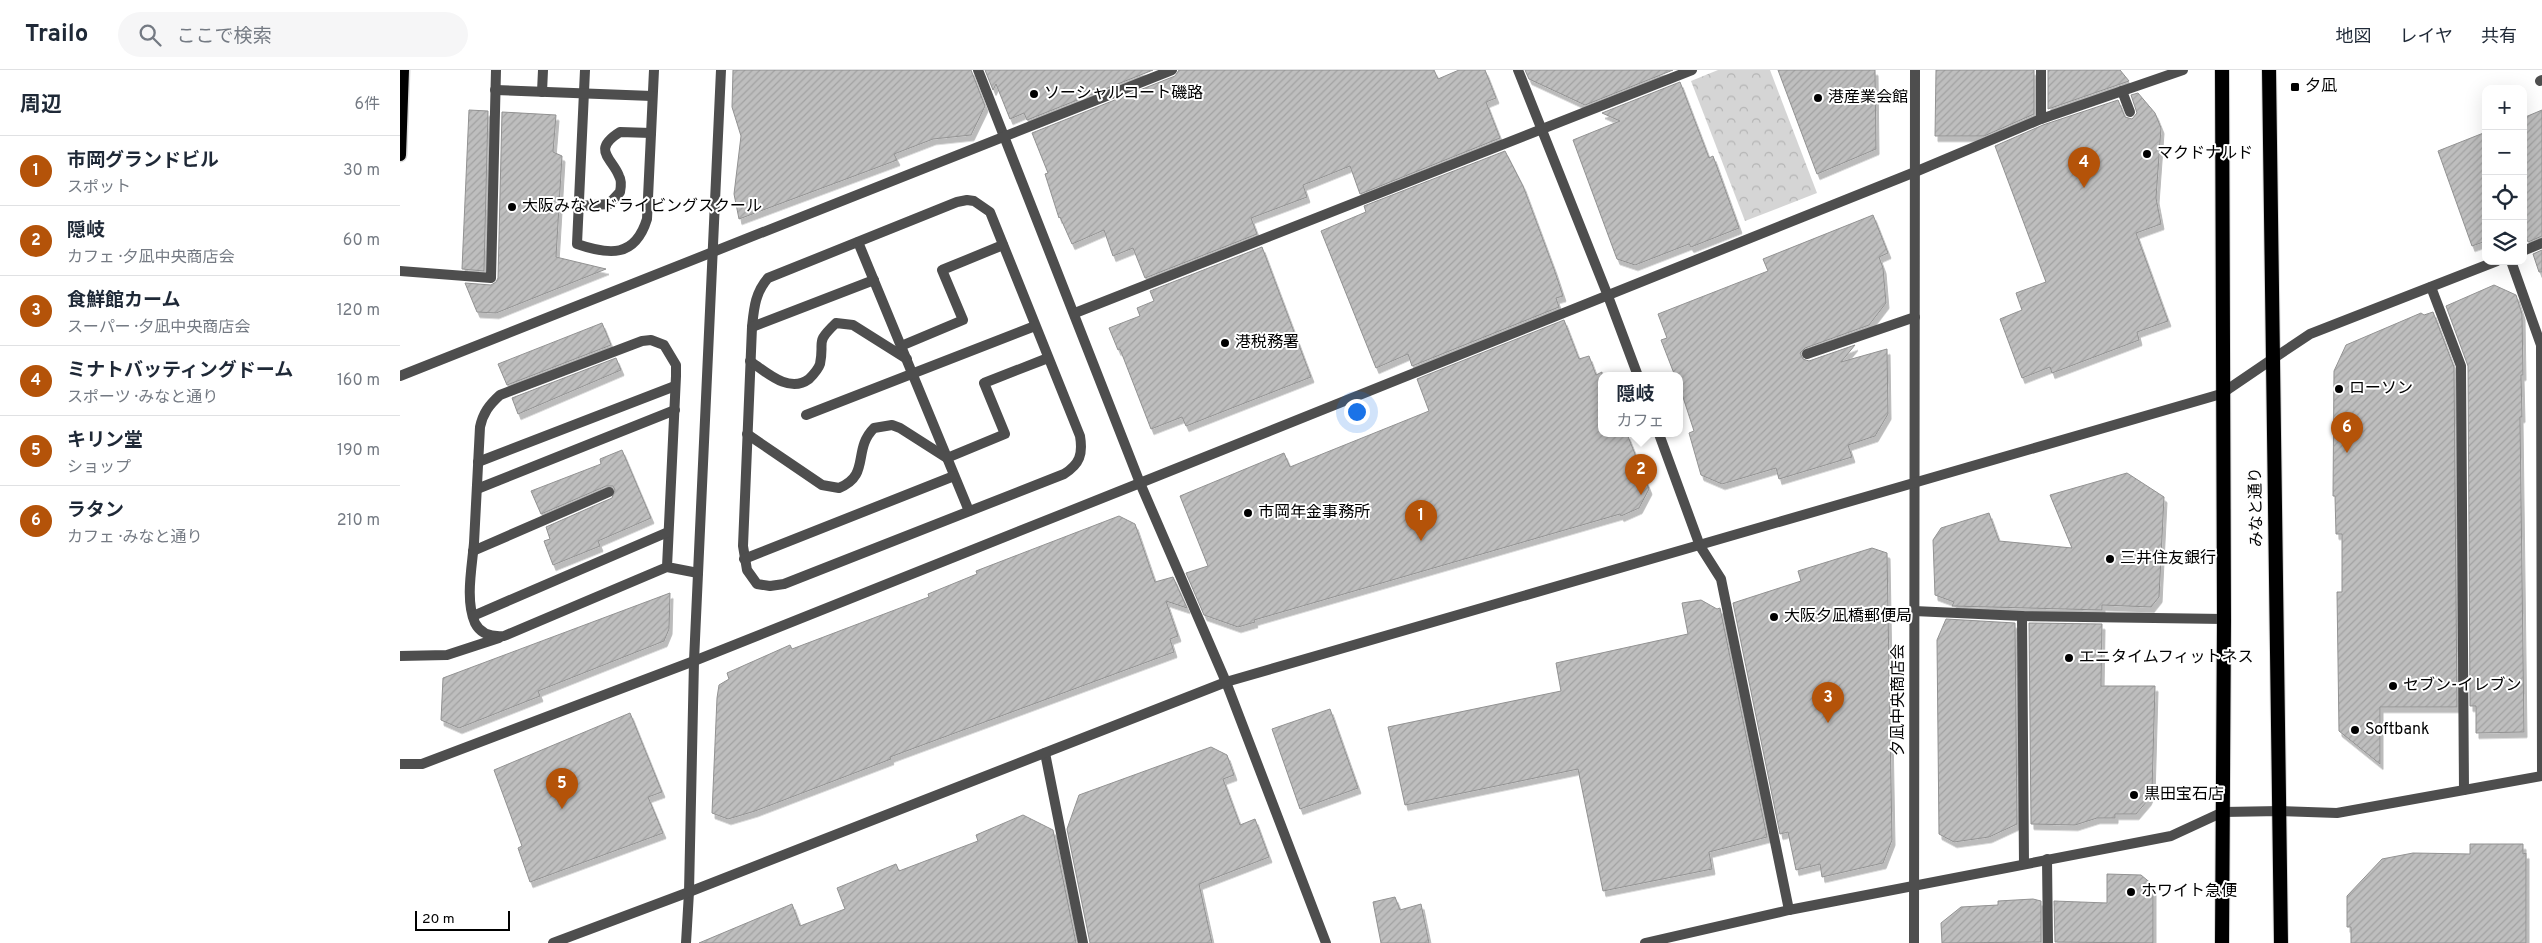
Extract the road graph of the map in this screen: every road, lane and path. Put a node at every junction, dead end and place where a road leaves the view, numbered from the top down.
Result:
1 (404, 70) edge
2 (496, 70) edge
3 (542, 70) edge
4 (584, 70) edge
5 (654, 70) edge
6 (721, 70) edge
7 (978, 70) edge
8 (1172, 70) edge
9 (1518, 70) edge
10 (1692, 70) edge
11 (1915, 70) edge
12 (2041, 70) edge
13 (2183, 70) edge
14 (2222, 70) edge
15 (2269, 70) edge
16 (495, 90) junction
17 (542, 92) junction
18 (2122, 92) junction
19 (584, 94) junction
20 (652, 96) junction
21 (2130, 112) dead end
22 (2042, 119) junction
23 (1542, 130) junction
24 (651, 133) junction
25 (1004, 135) junction
26 (400, 155) edge
27 (1916, 172) junction
28 (579, 206) junction
29 (858, 242) junction
30 (2542, 243) edge
31 (1003, 245) junction
32 (2527, 249) edge
33 (714, 252) junction
34 (2487, 265) edge
35 (2512, 265) edge
36 (400, 271) edge
37 (874, 280) junction
38 (2431, 287) junction
39 (1608, 296) junction
40 (1075, 313) junction
41 (1915, 317) junction
42 (1035, 326) junction
43 (752, 327) junction
44 (901, 346) junction
45 (1807, 354) dead end
46 (1048, 358) junction
47 (906, 359) junction
48 (2271, 360) junction
49 (750, 361) junction
50 (1636, 372) edge
51 (912, 374) junction
52 (400, 376) edge
53 (675, 386) junction
54 (2222, 394) junction
55 (675, 410) junction
56 (806, 415) dead end
57 (747, 434) junction
58 (1660, 437) edge
59 (947, 458) junction
60 (478, 462) junction
61 (954, 476) junction
62 (1140, 483) junction
63 (1915, 483) junction
64 (476, 489) junction
65 (609, 492) dead end
66 (969, 511) junction
67 (668, 532) junction
68 (1700, 546) junction
69 (473, 551) junction
70 (744, 559) junction
71 (667, 567) junction
72 (698, 573) junction
73 (1914, 611) junction
74 (473, 616) junction
75 (2022, 616) junction
76 (2224, 619) junction
77 (504, 636) junction
78 (400, 656) edge
79 (694, 661) junction
80 (1226, 682) junction
81 (1045, 753) junction
82 (400, 764) edge
83 (2542, 771) edge
84 (2542, 776) edge
85 (2464, 790) junction
86 (2281, 811) junction
87 (2223, 812) junction
88 (2047, 859) junction
89 (2024, 864) junction
90 (1914, 886) junction
91 (689, 892) junction
92 (1789, 910) junction
93 (553, 943) edge
94 (686, 943) edge
95 (1083, 943) edge
96 (1326, 943) edge
97 (1645, 943) edge
98 (1914, 943) edge
99 (2048, 943) edge
100 (2222, 943) edge
101 (2282, 943) edge

1 - 26 main road
2 - 16 street
3 - 17 street
4 - 19 street
5 - 20 street
6 - 33 street
7 - 25 street
8 - 25 street
9 - 23 street
10 - 23 street
11 - 27 street, 夕凪中央商店会
12 - 22 street
13 - 18 street
14 - 54 highway, みなと通り
15 - 48 highway, みなと通り
16 - 17 street
16 - 36 street
17 - 19 street
18 - 21 street
18 - 22 street
19 - 20 street
19 - 28 street
20 - 24 street
22 - 27 street
23 - 39 street
23 - 40 street
24 - 28 street
24 - 28 street
25 - 33 street
25 - 40 street
27 - 39 street
27 - 41 street, 夕凪中央商店会
29 - 31 street
29 - 37 street
29 - 43 street
30 - 32 street
31 - 42 street
31 - 44 street
33 - 52 street
33 - 72 street
34 - 38 street
35 - 83 street
37 - 43 street
37 - 44 street
38 - 48 street
38 - 85 street
39 - 50 street
39 - 62 street
40 - 62 street
41 - 45 street
41 - 63 street, 夕凪中央商店会
42 - 46 street
42 - 51 street
43 - 49 street
44 - 47 street
46 - 59 street
46 - 66 street
47 - 49 street
47 - 51 street
48 - 54 street
48 - 86 highway, みなと通り
49 - 57 street
51 - 56 street
51 - 59 street
53 - 55 street
53 - 60 street
53 - 60 street
54 - 63 street
54 - 76 highway, みなと通り
55 - 64 street
55 - 67 street
57 - 59 street
57 - 70 street
58 - 68 street
59 - 61 street
60 - 64 street
61 - 66 street
61 - 70 street
62 - 79 street
62 - 80 street
63 - 68 street
63 - 73 street, 夕凪中央商店会
64 - 69 street
65 - 69 street
66 - 70 street
67 - 71 street
67 - 74 street
68 - 80 street
68 - 92 street
69 - 74 street
71 - 72 street
71 - 77 street
72 - 79 street
73 - 75 street
73 - 90 street, 夕凪中央商店会
74 - 77 street
75 - 76 street
75 - 89 street
76 - 87 highway, みなと通り
77 - 78 street
79 - 82 street
79 - 91 street
80 - 81 street
80 - 96 street
81 - 91 street
81 - 95 street
84 - 85 street
85 - 86 street
86 - 87 street
86 - 101 highway, みなと通り
87 - 88 street
87 - 100 highway, みなと通り
88 - 89 street
88 - 99 street
89 - 90 street
90 - 92 street
90 - 98 street, 夕凪中央商店会
91 - 93 street
91 - 94 street
92 - 97 street

